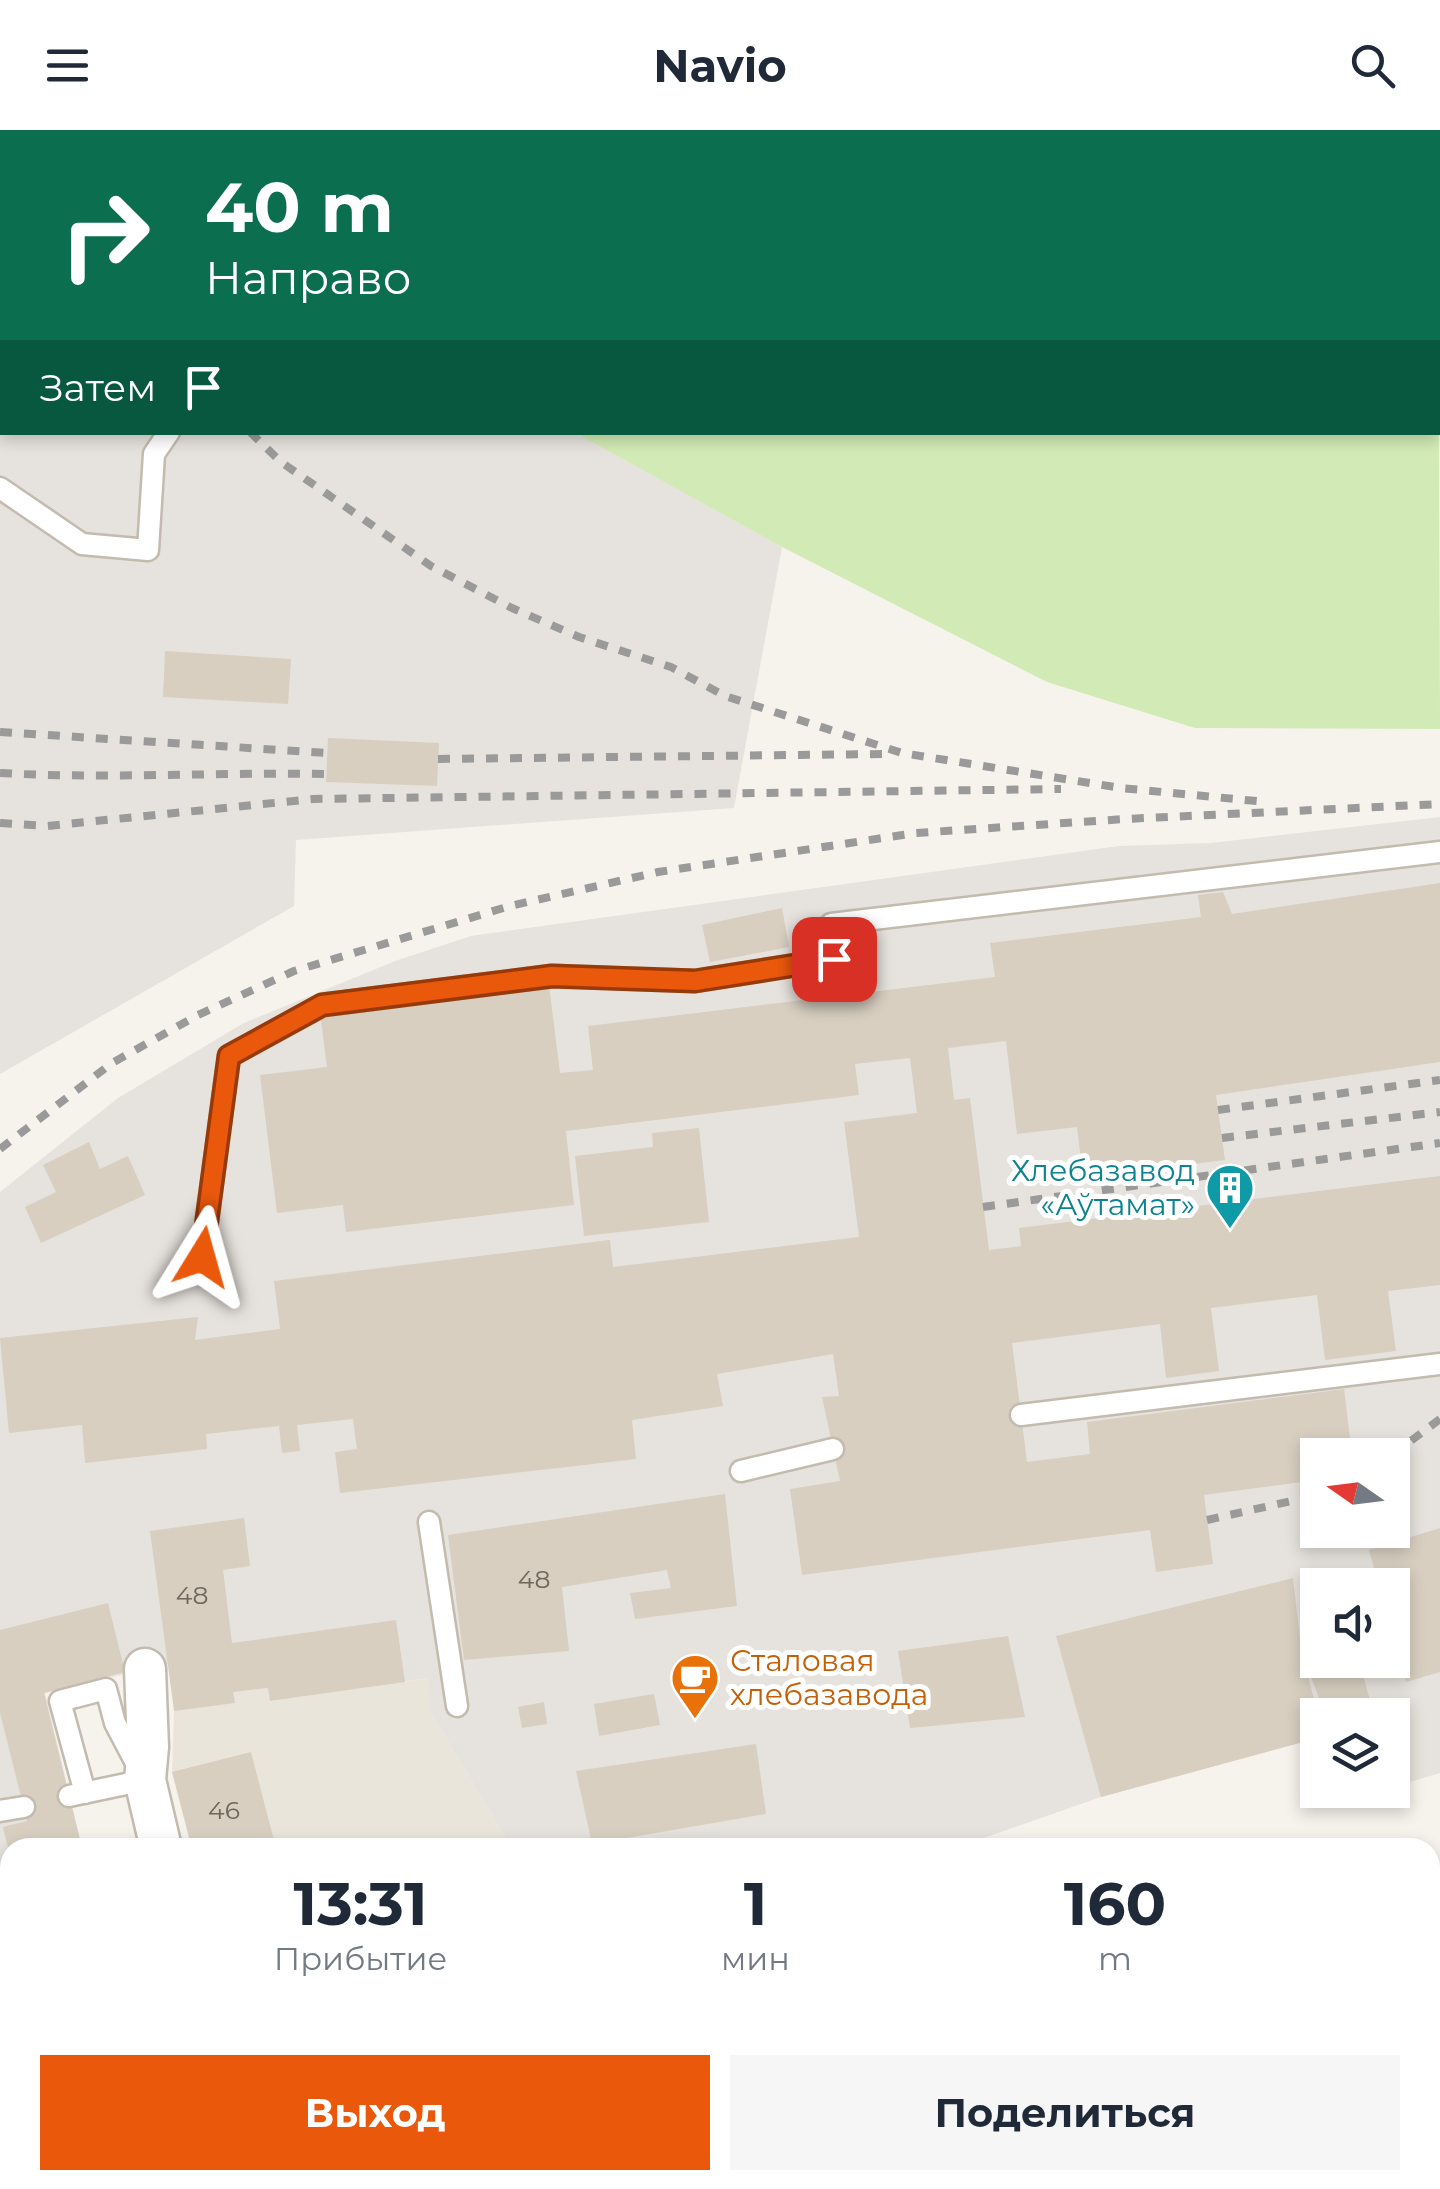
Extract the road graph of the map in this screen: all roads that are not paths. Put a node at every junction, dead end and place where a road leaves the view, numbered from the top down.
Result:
1 (167, 435) edge
2 (0, 488) edge
3 (1440, 852) edge
4 (202, 1257) dead end
5 (1440, 1364) edge
6 (1021, 1415) dead end
7 (833, 1449) dead end
8 (742, 1470) dead end
9 (429, 1522) dead end
10 (145, 1669) dead end
11 (457, 1706) dead end
12 (145, 1780) junction
13 (24, 1807) dead end
14 (0, 1811) edge
15 (159, 1838) edge

1 - 2 lane
3 - 4 lane
5 - 6 lane
7 - 8 lane
9 - 11 lane
10 - 12 street
12 - 12 lane
12 - 15 street
13 - 14 lane

